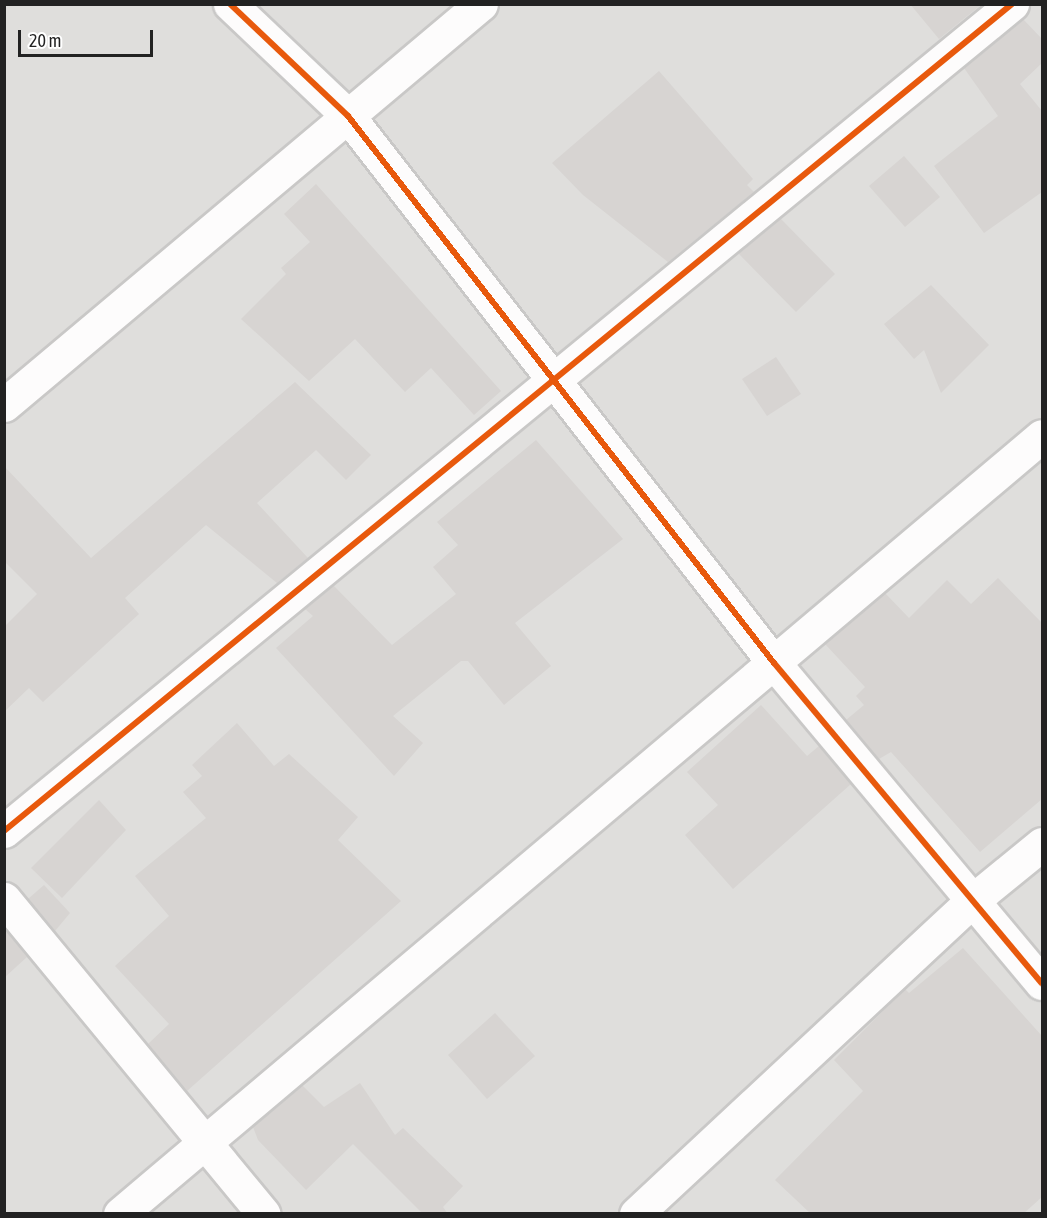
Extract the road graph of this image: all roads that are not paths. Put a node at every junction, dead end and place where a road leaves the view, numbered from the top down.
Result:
1 (230, 4) edge
2 (481, 4) edge
3 (1012, 4) edge
4 (348, 116) junction
5 (557, 383) junction
6 (4, 405) edge
7 (1042, 436) edge
8 (774, 663) junction
9 (4, 831) edge
10 (1042, 844) edge
11 (4, 899) edge
12 (972, 901) junction
13 (1042, 983) edge
14 (204, 1143) junction
15 (120, 1214) edge
16 (264, 1214) edge
17 (636, 1214) edge

1 - 4 street
2 - 4 street
3 - 5 street
4 - 5 street
4 - 6 street
5 - 8 street
5 - 9 street
7 - 8 street
8 - 12 street
8 - 14 street
10 - 12 street
11 - 14 street
12 - 13 street
12 - 17 street
14 - 15 street
14 - 16 street

